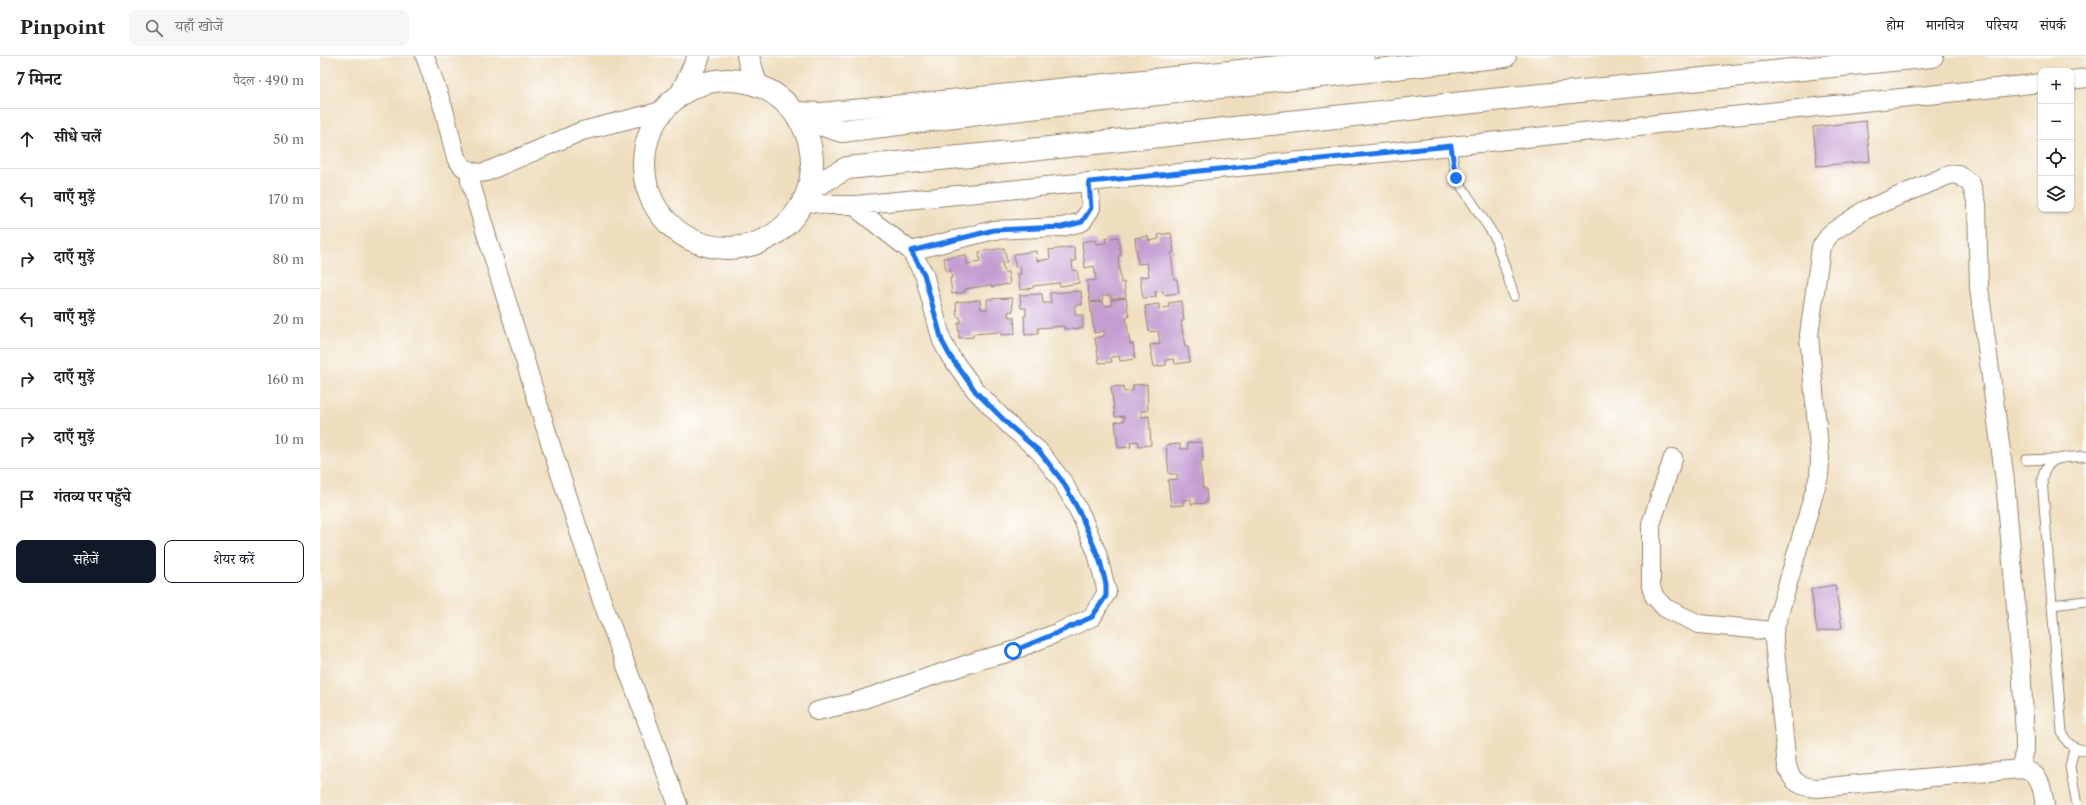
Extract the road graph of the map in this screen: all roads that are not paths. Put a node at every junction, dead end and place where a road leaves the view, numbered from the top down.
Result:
1 (425, 56) edge
2 (699, 56) edge
3 (748, 56) edge
4 (1365, 56) edge
5 (1506, 56) edge
6 (1932, 56) edge
7 (2086, 78) edge
8 (2074, 80) edge
9 (2038, 83) edge
10 (756, 85) junction
11 (682, 93) junction
12 (662, 111) junction
13 (795, 114) junction
14 (1451, 146) junction
15 (470, 171) junction
16 (1089, 182) junction
17 (806, 195) junction
18 (856, 205) junction
19 (911, 251) junction
20 (1514, 296) dead end
21 (2086, 456) edge
22 (1673, 458) dead end
23 (2056, 459) junction
24 (2026, 460) dead end
25 (2086, 601) edge
26 (2051, 605) junction
27 (1774, 631) junction
28 (817, 711) dead end
29 (2074, 749) junction
30 (2086, 751) edge
31 (2020, 770) junction
32 (678, 805) edge
33 (2045, 805) edge
34 (2077, 805) edge

1 - 15 street
2 - 11 street
3 - 10 street
4 - 13 street
5 - 13 street
6 - 17 street
7 - 8 street
9 - 14 street
10 - 11 street
10 - 13 street
11 - 12 street
12 - 15 street
12 - 17 street
13 - 17 street
14 - 16 street
14 - 20 lane
15 - 32 street
16 - 18 street
16 - 19 street
17 - 18 street
18 - 19 street
19 - 28 street
21 - 23 lane
22 - 27 street
23 - 24 lane
23 - 26 lane
25 - 26 lane
26 - 29 lane
27 - 31 street
27 - 31 street
29 - 30 lane
29 - 34 lane
31 - 33 street

